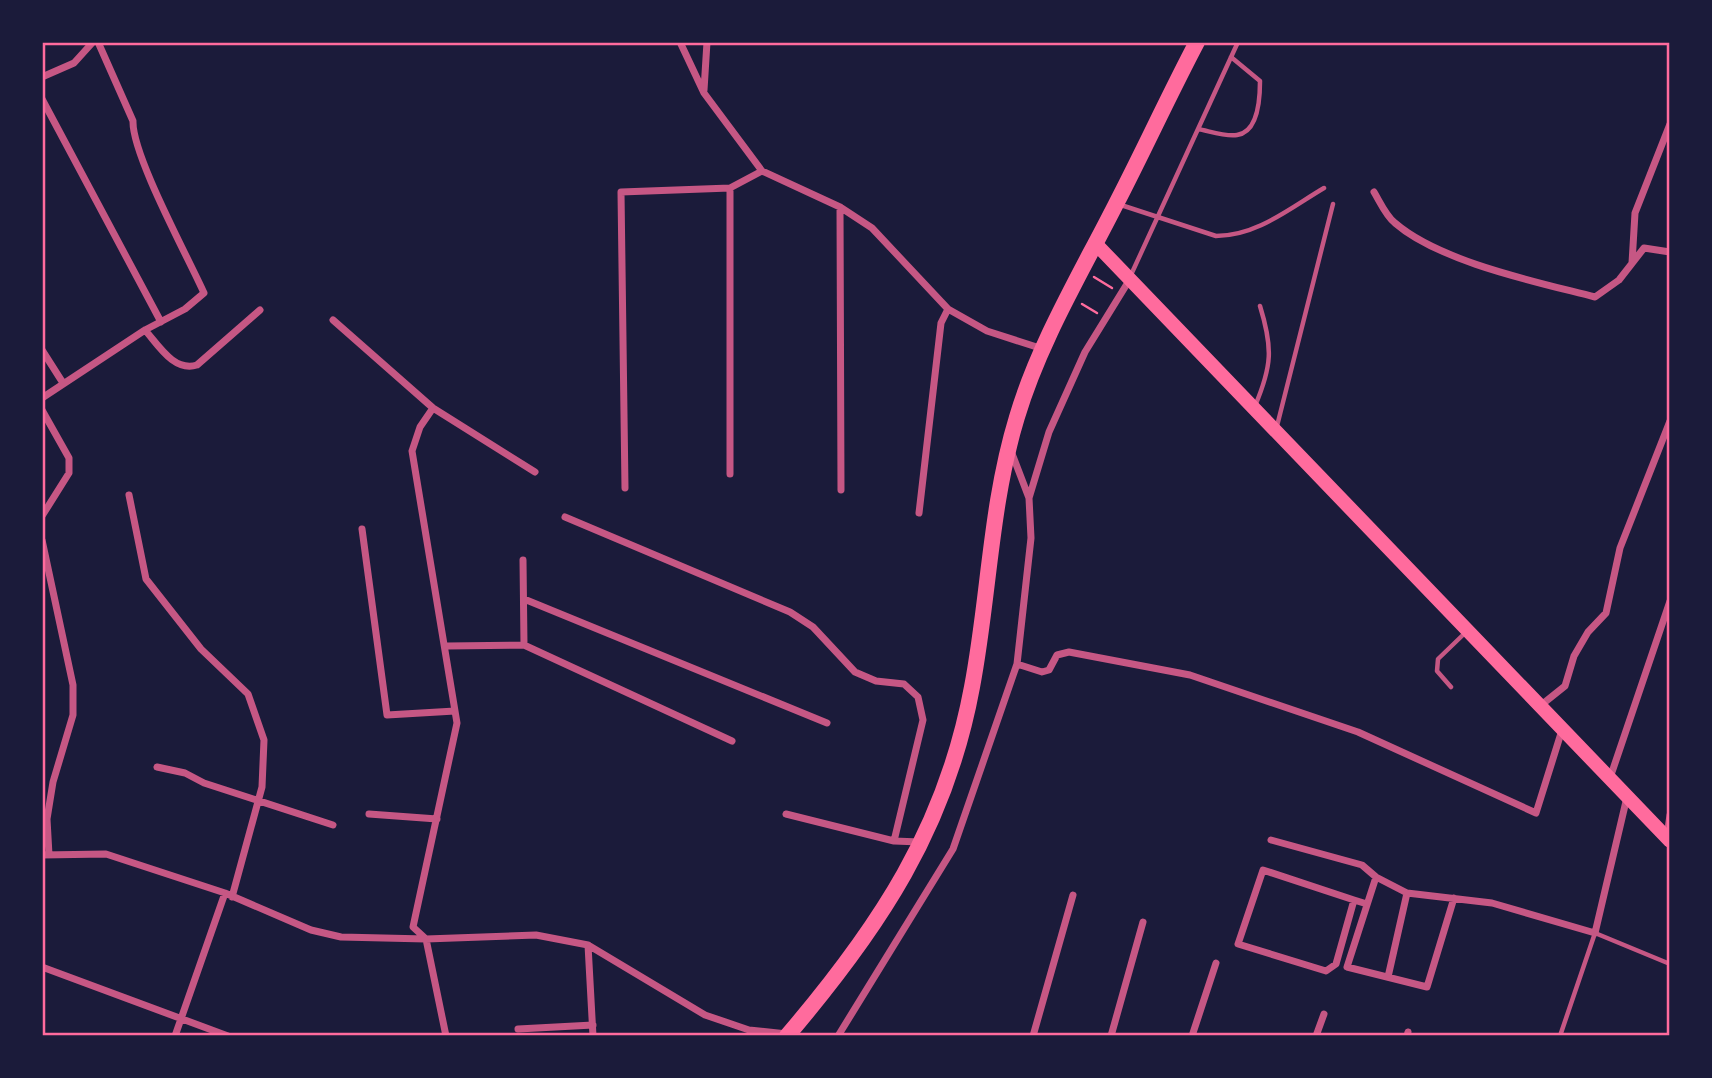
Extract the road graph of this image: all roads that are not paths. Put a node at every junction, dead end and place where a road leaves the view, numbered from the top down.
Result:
1 (93, 42) edge
2 (98, 42) edge
3 (680, 42) edge
4 (707, 42) edge
5 (1197, 42) edge
6 (1238, 42) edge
7 (1231, 57) junction
8 (42, 77) edge
9 (704, 93) junction
10 (42, 99) edge
11 (51, 116) junction
12 (42, 119) edge
13 (1670, 124) edge
14 (1198, 129) junction
15 (762, 171) junction
16 (730, 188) junction
17 (1324, 188) dead end
18 (1374, 192) dead end
19 (1116, 204) junction
20 (1334, 204) dead end
21 (840, 207) junction
22 (1156, 218) junction
23 (1095, 243) junction
24 (1670, 252) edge
25 (1632, 263) junction
26 (1130, 278) junction
27 (1260, 306) dead end
28 (948, 309) junction
29 (260, 310) dead end
30 (333, 320) dead end
31 (161, 322) junction
32 (145, 330) junction
33 (1043, 349) junction
34 (42, 351) edge
35 (62, 383) junction
36 (42, 398) edge
37 (433, 408) junction
38 (42, 410) edge
39 (1253, 410) junction
40 (1670, 421) edge
41 (1275, 433) junction
42 (1009, 444) junction
43 (535, 472) dead end
44 (730, 474) dead end
45 (625, 488) dead end
46 (841, 490) dead end
47 (129, 495) dead end
48 (1029, 498) junction
49 (919, 513) dead end
50 (42, 516) edge
51 (565, 517) dead end
52 (362, 529) dead end
53 (42, 540) edge
54 (523, 560) dead end
55 (524, 599) junction
56 (1670, 601) edge
57 (1468, 631) junction
58 (524, 645) junction
59 (447, 646) junction
60 (1017, 664) junction
61 (1451, 687) dead end
62 (1540, 706) junction
63 (455, 711) junction
64 (827, 723) dead end
65 (1562, 729) junction
66 (732, 741) dead end
67 (157, 767) dead end
68 (1609, 779) junction
69 (1627, 796) junction
70 (257, 799) junction
71 (369, 814) dead end
72 (786, 814) dead end
73 (1670, 815) edge
74 (437, 818) junction
75 (333, 825) dead end
76 (1668, 839) edge
77 (1271, 840) dead end
78 (894, 841) junction
79 (924, 841) junction
80 (45, 855) edge
81 (1376, 877) junction
82 (1407, 893) junction
83 (229, 895) junction
84 (1073, 895) dead end
85 (1454, 898) junction
86 (1354, 900) junction
87 (1367, 904) junction
88 (1143, 922) dead end
89 (1595, 933) junction
90 (426, 939) junction
91 (588, 945) junction
92 (1216, 963) dead end
93 (1670, 964) edge
94 (42, 967) edge
95 (1388, 977) junction
96 (1324, 1014) dead end
97 (181, 1017) junction
98 (593, 1025) junction
99 (518, 1029) dead end
100 (790, 1035) edge
101 (175, 1036) edge
102 (228, 1036) edge
103 (446, 1036) edge
104 (593, 1036) edge
105 (838, 1036) edge
106 (1033, 1036) edge
107 (1111, 1036) edge
108 (1192, 1036) edge
109 (1316, 1036) edge
110 (1560, 1036) edge

1 - 8 street
2 - 31 street
3 - 9 street
4 - 9 street
5 - 19 main road
6 - 7 lane
7 - 14 lane
7 - 14 lane
9 - 15 street
10 - 11 street
11 - 12 street
11 - 31 street
13 - 25 street
14 - 22 lane
15 - 16 street
15 - 21 street
16 - 44 street
16 - 45 street
17 - 22 lane
18 - 25 street
19 - 22 lane
19 - 23 main road
20 - 41 lane
21 - 28 street
21 - 46 street
22 - 26 lane
23 - 26 main road
23 - 33 main road
24 - 25 street
26 - 39 main road
26 - 48 street
27 - 39 lane
28 - 33 street
28 - 49 street
29 - 32 street
30 - 37 street
31 - 32 street
32 - 35 street
33 - 42 main road
34 - 35 street
35 - 36 street
37 - 43 street
37 - 59 street
38 - 50 street
39 - 41 main road
40 - 62 street
41 - 57 main road
42 - 48 street
42 - 79 main road
47 - 70 street
48 - 60 street
51 - 78 street
52 - 63 street
53 - 80 street
54 - 55 street
55 - 58 street
55 - 64 street
56 - 68 street
57 - 61 lane
57 - 62 main road
58 - 59 street
58 - 66 street
59 - 63 street
60 - 65 street
60 - 105 street
62 - 65 main road
63 - 74 street
65 - 68 main road
67 - 70 street
68 - 69 main road
69 - 76 main road
69 - 89 street
70 - 75 street
70 - 83 street
71 - 74 street
72 - 78 street
73 - 76 street
74 - 90 street
77 - 81 street
78 - 79 street
79 - 100 main road
80 - 83 street
81 - 82 street
81 - 87 street
82 - 85 street
82 - 95 street
83 - 90 street
83 - 97 street
84 - 106 street
85 - 89 street
85 - 95 street
86 - 86 street
86 - 87 street
87 - 95 street
88 - 107 street
89 - 93 lane
89 - 110 lane
90 - 91 street
90 - 103 street
91 - 98 street
91 - 100 street
92 - 108 street
94 - 97 street
96 - 109 street
97 - 101 street
97 - 102 street
98 - 99 street
98 - 104 street

